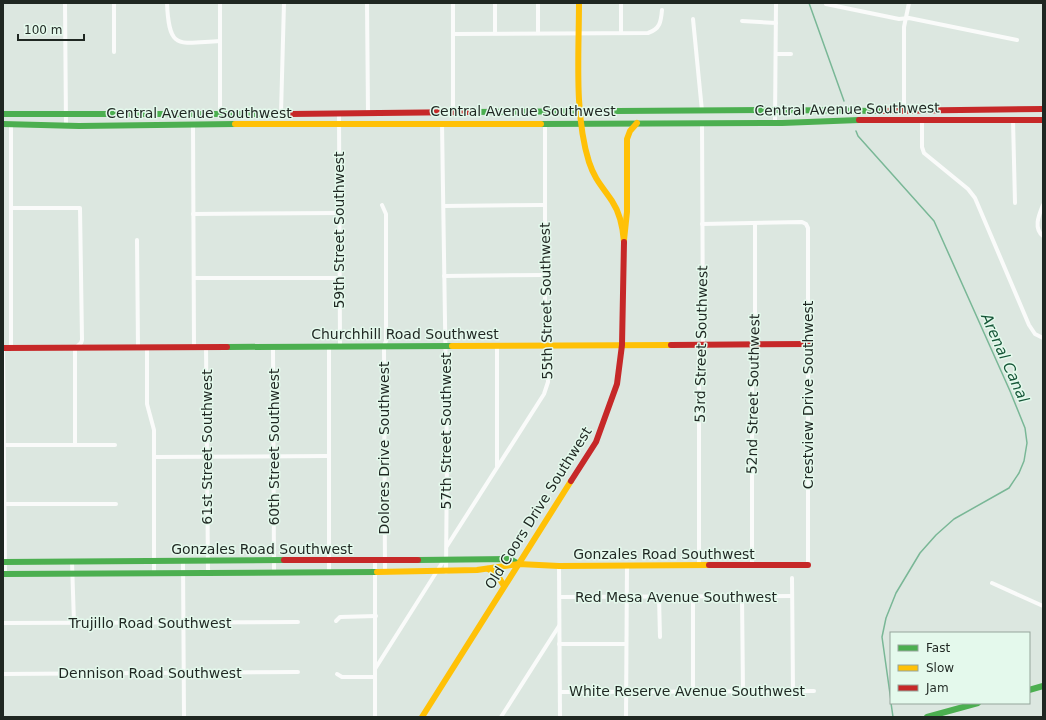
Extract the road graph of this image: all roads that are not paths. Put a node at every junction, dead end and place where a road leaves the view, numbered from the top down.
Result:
1 (65, 3) edge
2 (114, 3) edge
3 (166, 3) edge
4 (220, 3) edge
5 (284, 3) edge
6 (368, 3) edge
7 (453, 3) edge
8 (495, 3) edge
9 (538, 3) edge
10 (579, 3) edge
11 (620, 3) edge
12 (776, 3) edge
13 (909, 3) edge
14 (826, 4) edge
15 (662, 10) dead end
16 (905, 18) junction
17 (693, 19) dead end
18 (742, 21) dead end
19 (776, 23) junction
20 (621, 32) junction
21 (495, 33) junction
22 (538, 33) junction
23 (580, 33) junction
24 (454, 34) junction
25 (1017, 40) dead end
26 (220, 41) junction
27 (114, 52) dead end
28 (777, 54) junction
29 (791, 54) dead end
30 (1043, 109) edge
31 (776, 110) junction
32 (581, 112) junction
33 (702, 112) junction
34 (904, 112) junction
35 (281, 113) junction
36 (339, 113) junction
37 (368, 113) junction
38 (453, 113) junction
39 (3, 114) edge
40 (66, 114) junction
41 (220, 114) junction
42 (922, 120) junction
43 (1013, 120) junction
44 (1043, 120) edge
45 (702, 122) junction
46 (775, 122) junction
47 (442, 123) junction
48 (545, 123) junction
49 (637, 123) junction
50 (3, 124) edge
51 (12, 124) junction
52 (193, 124) junction
53 (582, 124) junction
54 (339, 125) junction
55 (66, 126) junction
56 (1015, 203) dead end
57 (1043, 204) edge
58 (382, 205) dead end
59 (544, 205) junction
60 (444, 206) junction
61 (11, 208) junction
62 (338, 213) junction
63 (193, 214) junction
64 (755, 223) junction
65 (702, 224) junction
66 (1043, 236) edge
67 (137, 240) dead end
68 (624, 240) junction
69 (545, 275) junction
70 (444, 276) junction
71 (194, 278) junction
72 (338, 278) junction
73 (1043, 338) edge
74 (703, 344) junction
75 (755, 344) junction
76 (808, 344) junction
77 (622, 345) junction
78 (194, 346) junction
79 (206, 346) junction
80 (274, 346) junction
81 (329, 346) junction
82 (340, 346) junction
83 (384, 346) junction
84 (446, 346) junction
85 (497, 346) junction
86 (545, 346) junction
87 (138, 347) junction
88 (147, 347) junction
89 (3, 348) edge
90 (11, 348) junction
91 (74, 348) junction
92 (75, 444) junction
93 (4, 445) edge
94 (115, 445) dead end
95 (274, 456) junction
96 (328, 456) junction
97 (154, 457) junction
98 (207, 457) junction
99 (497, 467) junction
100 (3, 504) edge
101 (116, 504) dead end
102 (447, 546) junction
103 (375, 560) junction
104 (385, 560) junction
105 (445, 560) junction
106 (154, 561) junction
107 (208, 561) junction
108 (274, 561) junction
109 (329, 561) junction
110 (4, 562) edge
111 (72, 562) junction
112 (183, 562) junction
113 (520, 564) junction
114 (808, 565) joint
115 (559, 566) junction
116 (626, 566) junction
117 (699, 566) junction
118 (752, 566) junction
119 (488, 569) junction
120 (208, 572) junction
121 (274, 572) junction
122 (329, 572) junction
123 (375, 572) junction
124 (385, 572) junction
125 (437, 572) junction
126 (446, 572) junction
127 (154, 573) junction
128 (183, 573) junction
129 (4, 574) edge
130 (72, 574) junction
131 (792, 578) dead end
132 (992, 584) dead end
133 (504, 586) junction
134 (792, 596) junction
135 (560, 597) junction
136 (626, 597) junction
137 (659, 597) junction
138 (693, 597) junction
139 (742, 597) junction
140 (1043, 606) edge
141 (376, 616) junction
142 (336, 621) dead end
143 (298, 622) dead end
144 (3, 623) edge
145 (74, 623) junction
146 (184, 623) junction
147 (559, 625) junction
148 (660, 637) dead end
149 (559, 644) junction
150 (626, 644) junction
151 (375, 669) junction
152 (298, 672) dead end
153 (184, 673) junction
154 (3, 674) edge
155 (337, 674) dead end
156 (375, 677) junction
157 (1043, 686) edge
158 (693, 690) junction
159 (743, 690) junction
160 (793, 690) junction
161 (814, 690) dead end
162 (1030, 690) edge
163 (560, 692) junction
164 (627, 692) junction
165 (974, 704) edge
166 (184, 717) edge
167 (375, 717) edge
168 (422, 717) edge
169 (501, 717) edge
170 (560, 717) edge
171 (626, 717) edge
172 (927, 717) edge

1 - 40 street
2 - 27 street
3 - 26 street
4 - 26 street
5 - 35 street
6 - 37 street
7 - 24 street
8 - 21 street
9 - 22 street
10 - 23 main road, Old Coors Drive Southwest
11 - 20 street
12 - 19 street
13 - 16 street
14 - 16 street
15 - 20 street
16 - 25 street
16 - 34 street
17 - 33 street
18 - 19 street
19 - 28 street
20 - 23 street
21 - 22 street
21 - 24 street
22 - 23 street
23 - 32 main road, Old Coors Drive Southwest
24 - 38 street
26 - 41 street
28 - 29 street
28 - 31 street
30 - 34 main road
31 - 33 main road
31 - 34 main road
31 - 46 street
32 - 33 main road
32 - 38 main road
32 - 53 main road, Old Coors Drive Southwest
35 - 36 main road
35 - 41 main road
36 - 37 main road
36 - 54 street, 59th Street Southwest
37 - 38 main road
39 - 40 main road
40 - 41 main road
40 - 55 street
42 - 43 main road, Central Avenue Southwest
42 - 46 main road, Central Avenue Southwest
42 - 73 street
43 - 44 main road, Central Avenue Southwest
43 - 56 street
45 - 46 main road, Central Avenue Southwest
45 - 49 main road, Central Avenue Southwest
45 - 65 street, 53rd Street Southwest
47 - 48 main road, Central Avenue Southwest
47 - 54 main road, Central Avenue Southwest
47 - 60 street, 57th Street Southwest
48 - 53 main road, Central Avenue Southwest
48 - 59 street, 55th Street Southwest
49 - 53 main road, Central Avenue Southwest
49 - 68 main road
50 - 51 main road, Central Avenue Southwest
51 - 55 main road, Central Avenue Southwest
51 - 61 street
52 - 54 main road, Central Avenue Southwest
52 - 55 main road, Central Avenue Southwest
52 - 63 street
53 - 68 main road, Old Coors Drive Southwest
54 - 62 street, 59th Street Southwest
57 - 66 street
58 - 83 street, Dolores Drive Southwest
59 - 60 street
59 - 69 street, 55th Street Southwest
60 - 70 street, 57th Street Southwest
61 - 90 street
61 - 91 street
62 - 63 street
62 - 72 street, 59th Street Southwest
63 - 71 street
64 - 65 street
64 - 75 street, 52nd Street Southwest
64 - 76 street, Crestview Drive Southwest
65 - 74 street, 53rd Street Southwest
67 - 87 street
68 - 77 main road, Old Coors Drive Southwest
69 - 70 street
69 - 86 street, 55th Street Southwest
70 - 84 street, 57th Street Southwest
71 - 72 street
71 - 78 street
72 - 82 street, 59th Street Southwest
74 - 75 main road, Churchhill Road Southwest
74 - 77 main road, Churchhill Road Southwest
74 - 117 street, 53rd Street Southwest
75 - 76 main road, Churchhill Road Southwest
75 - 118 street, 52nd Street Southwest
76 - 114 street, Crestview Drive Southwest
77 - 86 main road, Churchhill Road Southwest
77 - 113 main road, Old Coors Drive Southwest
78 - 79 main road, Churchhill Road Southwest
78 - 88 main road, Churchhill Road Southwest
79 - 80 main road, Churchhill Road Southwest
79 - 98 street, 61st Street Southwest
80 - 81 main road, Churchhill Road Southwest
80 - 95 street, 60th Street Southwest
81 - 82 main road, Churchhill Road Southwest
81 - 96 street
82 - 83 main road, Churchhill Road Southwest
83 - 84 main road, Churchhill Road Southwest
83 - 104 street, Dolores Drive Southwest
84 - 85 main road, Churchhill Road Southwest
84 - 102 street, 57th Street Southwest
85 - 86 main road, Churchhill Road Southwest
85 - 99 street
86 - 99 street, 55th Street Southwest
87 - 88 main road, Churchhill Road Southwest
87 - 91 main road, Churchhill Road Southwest
88 - 97 street
89 - 90 main road, Churchhill Road Southwest
89 - 93 street
90 - 91 main road, Churchhill Road Southwest
91 - 92 street
92 - 93 street
92 - 94 street
93 - 100 street
95 - 96 street
95 - 98 street
95 - 108 street, 60th Street Southwest
96 - 109 street
97 - 98 street
97 - 106 street
98 - 107 street, 61st Street Southwest
99 - 102 street, 55th Street Southwest
100 - 101 street
100 - 110 street
102 - 105 street, 57th Street Southwest
103 - 104 main road, Gonzales Road Southwest
103 - 109 main road, Gonzales Road Southwest
103 - 123 street
104 - 105 main road, Gonzales Road Southwest
104 - 124 street, Dolores Drive Southwest
105 - 113 main road, Gonzales Road Southwest
105 - 125 street
105 - 126 street, 57th Street Southwest
106 - 111 main road, Gonzales Road Southwest
106 - 112 main road, Gonzales Road Southwest
106 - 127 street
107 - 108 main road, Gonzales Road Southwest
107 - 112 main road, Gonzales Road Southwest
107 - 120 street, 61st Street Southwest
108 - 109 main road, Gonzales Road Southwest
108 - 121 street, 60th Street Southwest
109 - 122 street
110 - 111 main road, Gonzales Road Southwest
110 - 129 street
111 - 130 street
112 - 128 street
113 - 115 main road, Gonzales Road Southwest
113 - 119 main road, Gonzales Road Southwest
113 - 133 main road, Old Coors Drive Southwest
114 - 118 main road, Gonzales Road Southwest
115 - 116 main road, Gonzales Road Southwest
115 - 135 street
116 - 117 main road, Gonzales Road Southwest
116 - 136 street
117 - 118 main road, Gonzales Road Southwest
119 - 126 main road, Gonzales Road Southwest
119 - 133 main road
120 - 121 main road, Gonzales Road Southwest
120 - 128 main road, Gonzales Road Southwest
121 - 122 main road, Gonzales Road Southwest
122 - 123 main road, Gonzales Road Southwest
123 - 124 main road, Gonzales Road Southwest
123 - 141 street
124 - 125 main road, Gonzales Road Southwest
125 - 126 main road, Gonzales Road Southwest
125 - 151 street
127 - 128 main road, Gonzales Road Southwest
127 - 130 main road, Gonzales Road Southwest
128 - 146 street
129 - 130 main road, Gonzales Road Southwest
130 - 145 street
131 - 134 street
132 - 140 street
133 - 168 main road, Old Coors Drive Southwest
134 - 139 street, Red Mesa Avenue Southwest
134 - 160 street
135 - 136 street, Red Mesa Avenue Southwest
135 - 147 street
136 - 137 street, Red Mesa Avenue Southwest
136 - 150 street
137 - 138 street, Red Mesa Avenue Southwest
137 - 148 street
138 - 139 street, Red Mesa Avenue Southwest
138 - 158 street
139 - 159 street
141 - 142 street
141 - 151 street
143 - 146 street, Trujillo Road Southwest
144 - 145 street, Trujillo Road Southwest
145 - 146 street, Trujillo Road Southwest
146 - 153 street
147 - 149 street
147 - 169 street
149 - 150 street
149 - 163 street
150 - 164 street
151 - 156 street
152 - 153 street, Dennison Road Southwest
153 - 154 street, Dennison Road Southwest
153 - 166 street
155 - 156 street
156 - 167 street
157 - 162 main road
158 - 159 street, White Reserve Avenue Southwest
158 - 164 street, White Reserve Avenue Southwest
159 - 160 street, White Reserve Avenue Southwest
160 - 161 street, White Reserve Avenue Southwest
163 - 164 street, White Reserve Avenue Southwest
163 - 170 street
164 - 171 street
165 - 172 main road

